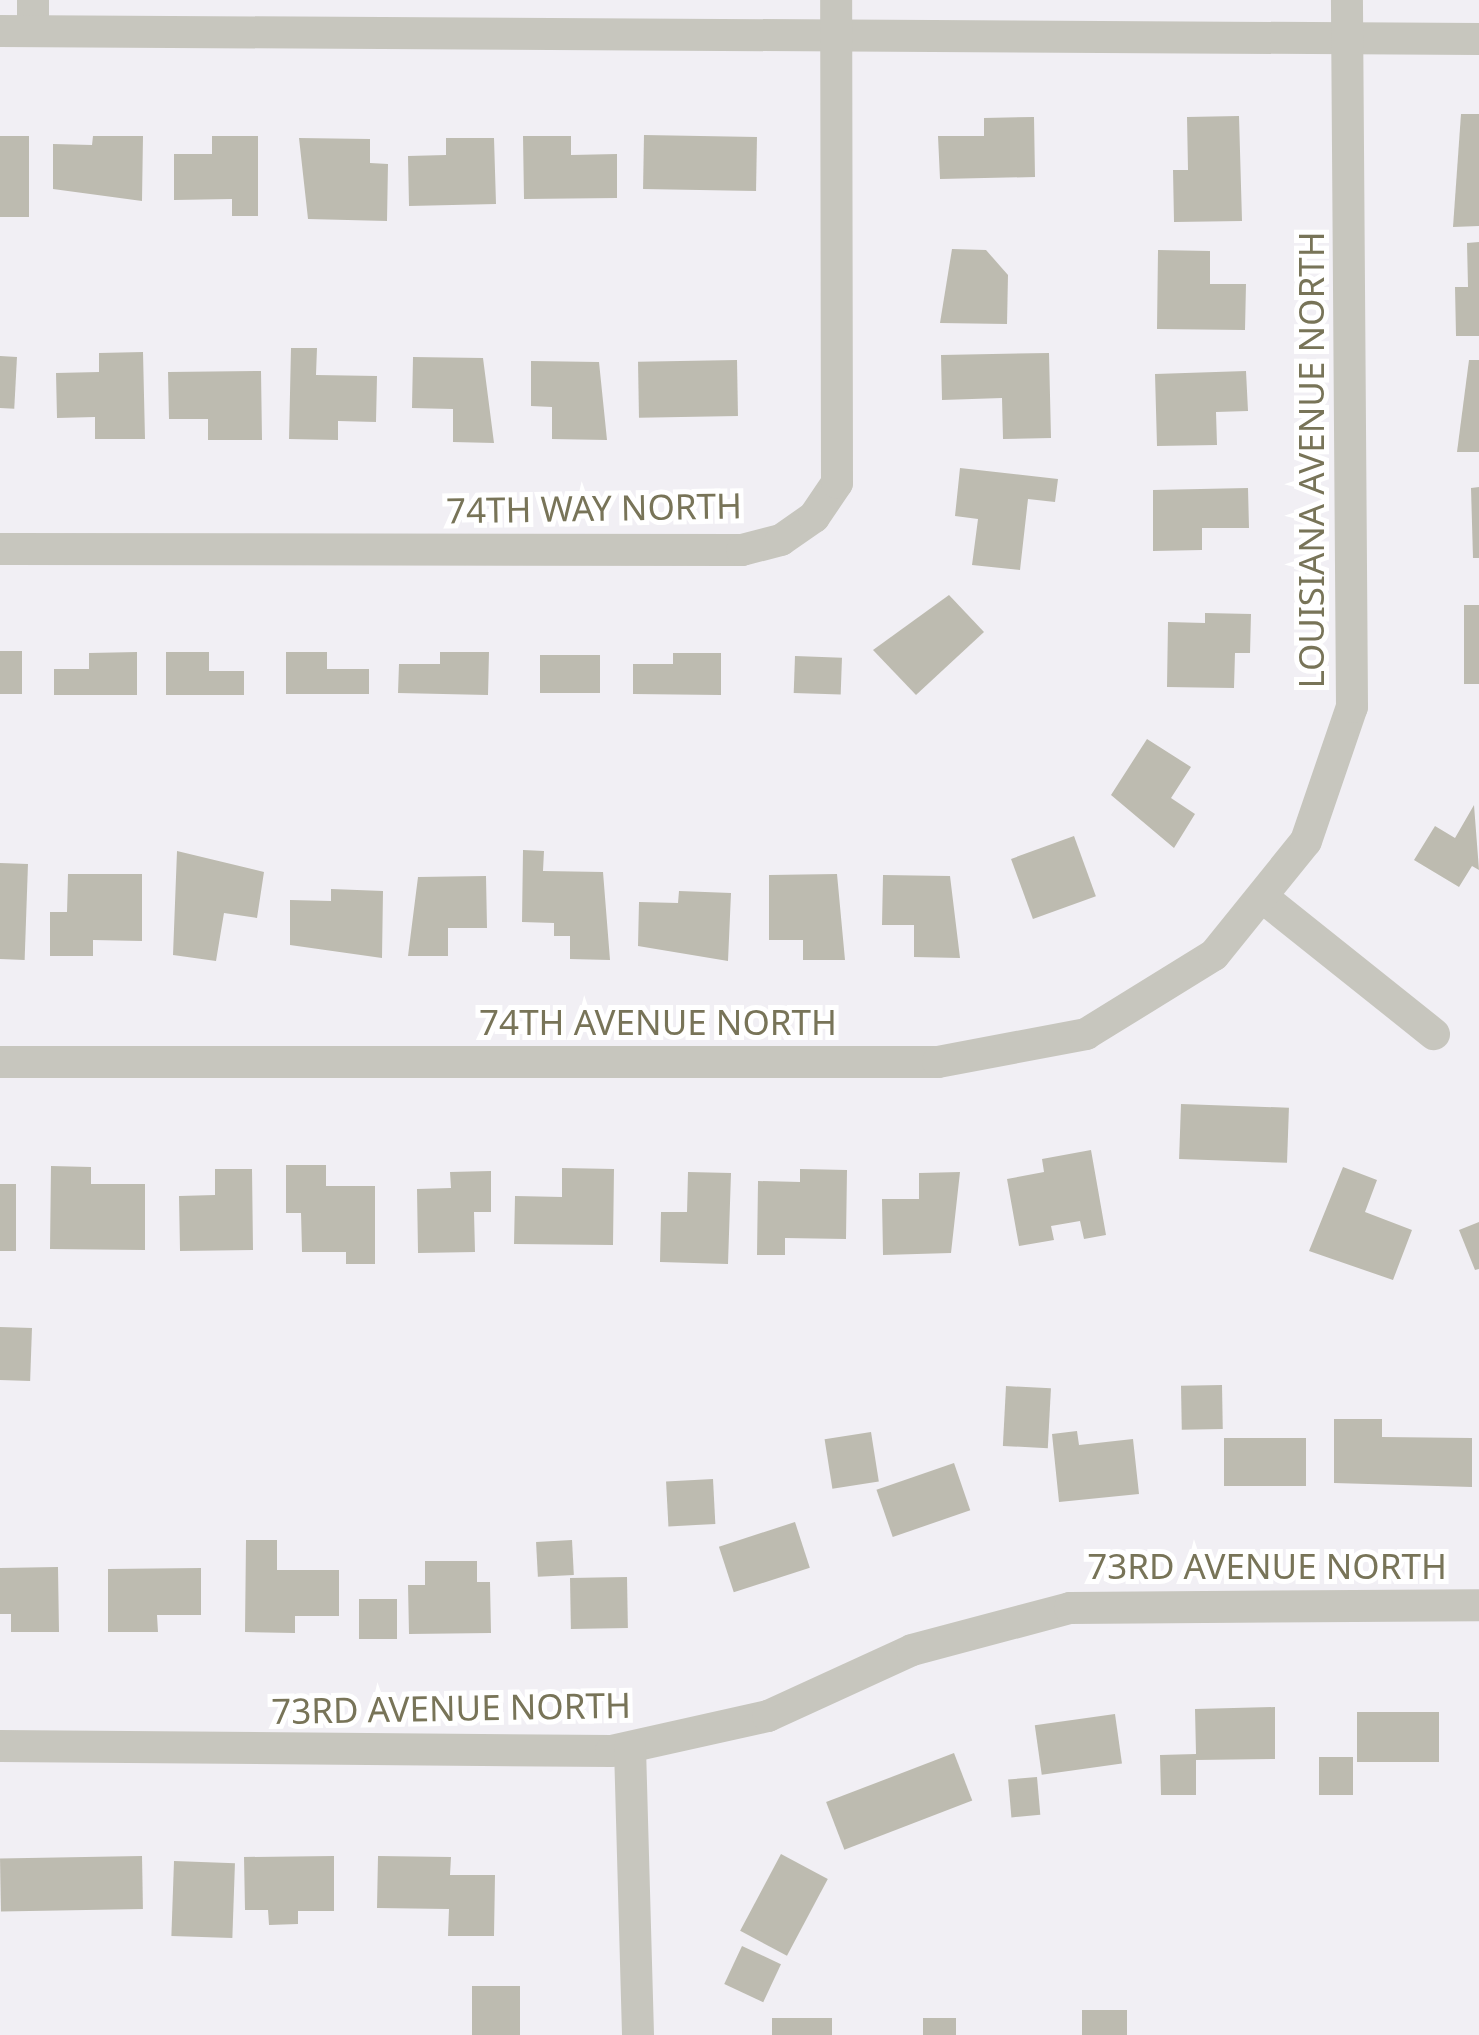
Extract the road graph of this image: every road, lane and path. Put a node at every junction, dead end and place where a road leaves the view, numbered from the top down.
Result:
1 (836, 0) edge
2 (1347, 0) edge
3 (33, 16) edge
4 (0, 31) edge
5 (836, 36) junction
6 (1348, 38) junction
7 (1479, 39) edge
8 (0, 549) edge
9 (1266, 900) junction
10 (1434, 1034) dead end
11 (0, 1062) edge
12 (1479, 1605) edge
13 (0, 1746) edge
14 (630, 1748) junction
15 (638, 2035) edge

1 - 5 street, 74TH WAY NORTH
2 - 6 street, LOUISIANA AVENUE NORTH
3 - 4 street
3 - 5 street
5 - 6 street
5 - 8 street, 74TH WAY NORTH
6 - 7 street
6 - 9 street, LOUISIANA AVENUE NORTH
9 - 10 street
9 - 11 street, 74TH AVENUE NORTH
12 - 14 street, 73RD AVENUE NORTH
13 - 14 street, 73RD AVENUE NORTH
14 - 15 street

